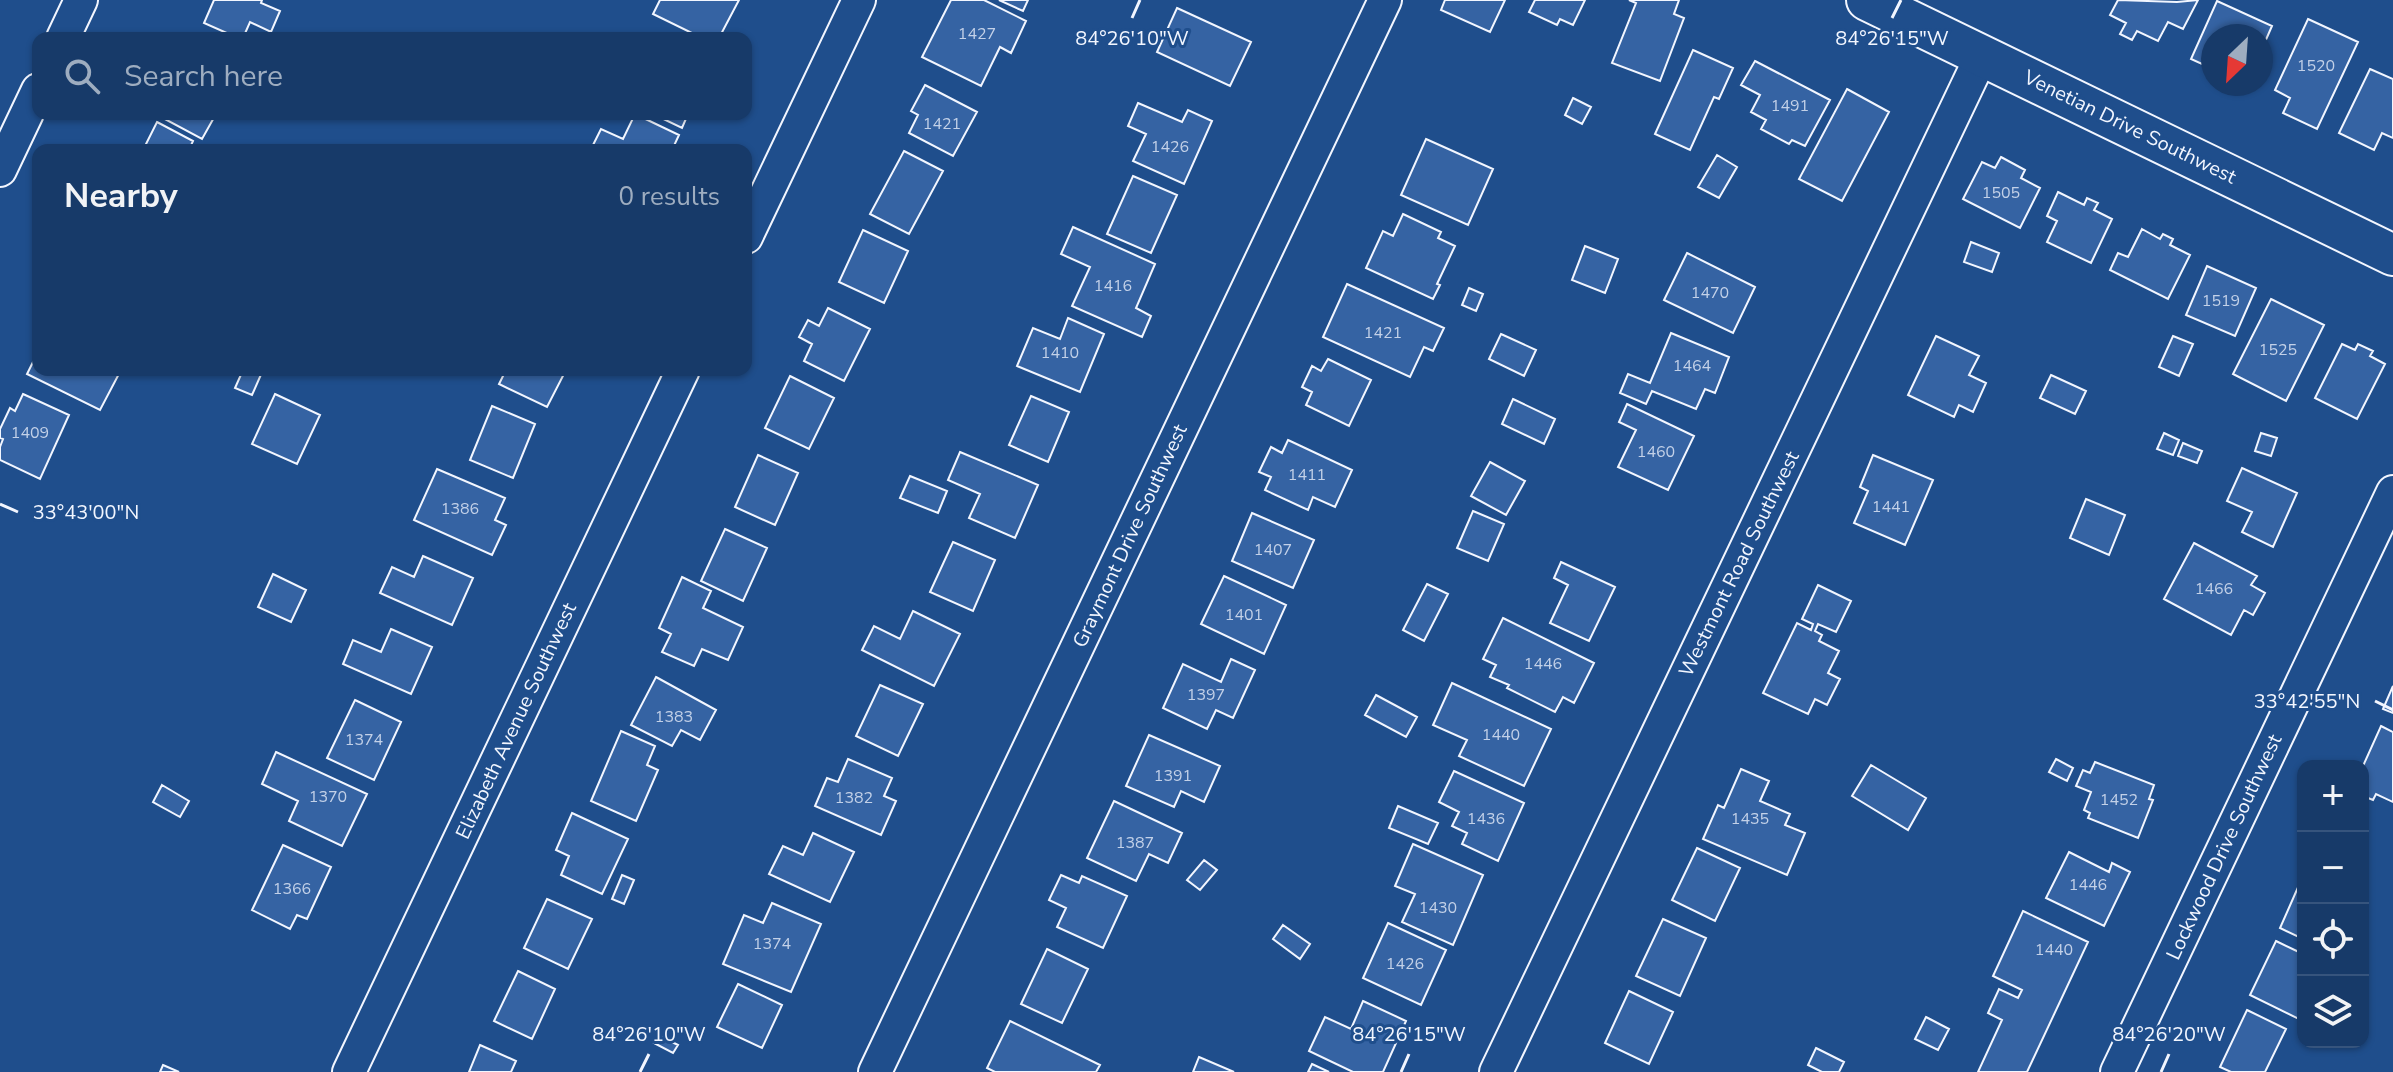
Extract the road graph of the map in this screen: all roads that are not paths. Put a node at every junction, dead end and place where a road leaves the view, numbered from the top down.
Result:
1 (81, 0) edge
2 (859, 0) edge
3 (1385, 0) edge
4 (1867, 0) edge
5 (66, 32) edge
6 (1982, 55) junction
7 (32, 103) edge
8 (0, 170) edge
9 (752, 224) edge
10 (2393, 255) edge
11 (680, 376) edge
12 (2393, 492) edge
13 (349, 1072) edge
14 (875, 1072) edge
15 (1496, 1072) edge
16 (2117, 1072) edge

1 - 5 street
2 - 9 street
3 - 14 street, Graymont Drive Southwest
4 - 6 street, Venetian Drive Southwest
6 - 10 street, Venetian Drive Southwest
6 - 15 street, Westmont Road Southwest
7 - 8 street
11 - 13 street, Elizabeth Avenue Southwest
12 - 16 street, Lockwood Drive Southwest

